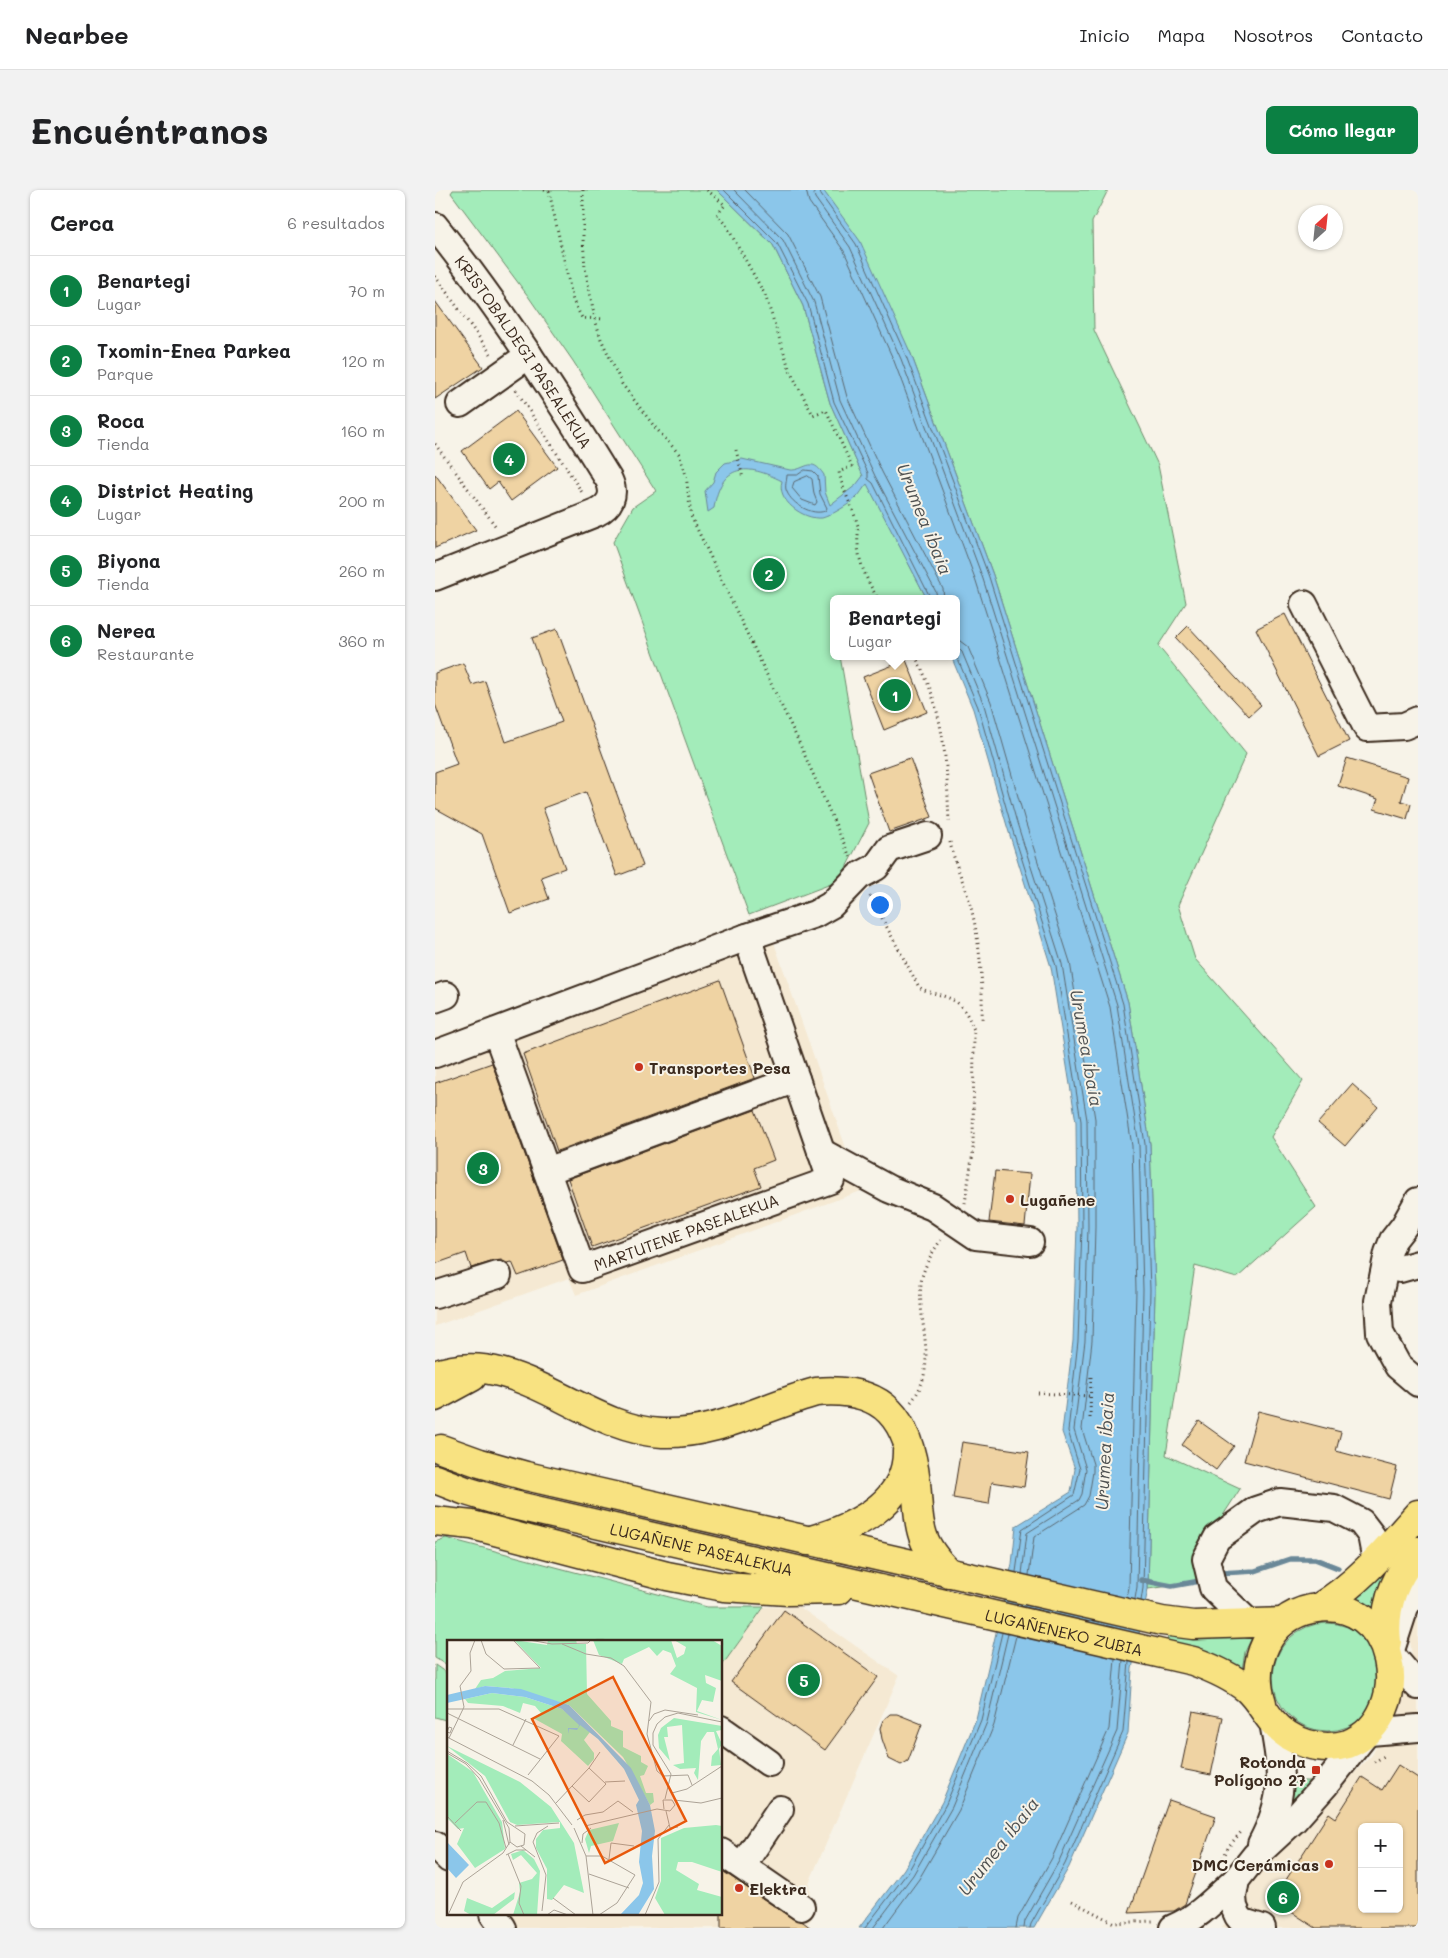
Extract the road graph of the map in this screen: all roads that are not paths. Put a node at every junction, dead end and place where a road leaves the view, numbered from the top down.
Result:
1 (435, 226) edge
2 (529, 355) junction
3 (460, 404) dead end
4 (435, 577) edge
5 (1304, 604) dead end
6 (1418, 720) edge
7 (942, 833) road end
8 (747, 937) junction
9 (496, 1031) junction
10 (435, 1054) edge
11 (796, 1079) junction
12 (821, 1152) junction
13 (547, 1171) junction
14 (1418, 1201) edge
15 (1030, 1242) dead end
16 (1418, 1264) edge
17 (1387, 1266) junction
18 (498, 1275) dead end
19 (435, 1295) edge
20 (488, 1371) junction
21 (435, 1375) edge
22 (1418, 1383) edge
23 (435, 1397) edge
24 (907, 1440) junction
25 (441, 1449) dead end
26 (435, 1479) edge
27 (435, 1508) edge
28 (1418, 1514) edge
29 (435, 1521) edge
30 (472, 1525) junction
31 (808, 1541) junction
32 (1418, 1551) edge
33 (1376, 1561) junction
34 (949, 1573) junction
35 (980, 1580) joint
36 (1418, 1586) edge
37 (871, 1587) junction
38 (1318, 1608) junction
39 (972, 1610) joint
40 (1283, 1622) junction
41 (1250, 1624) junction
42 (1390, 1650) junction
43 (1418, 1686) edge
44 (1267, 1713) junction
45 (1418, 1728) edge
46 (723, 1730) edge
47 (1367, 1734) junction
48 (769, 1763) dead end
49 (780, 1809) dead end
50 (435, 1845) edge
51 (1255, 1856) junction
52 (447, 1857) edge
53 (732, 1859) edge
54 (1228, 1872) junction
55 (801, 1906) dead end
56 (494, 1916) edge
57 (1165, 1924) edge
58 (503, 1928) edge
59 (1262, 1928) edge

1 - 2 street, KRISTOBALDEGI PASEALEKUA
2 - 3 street
2 - 4 street, KRISTOBALDEGI PASEALEKUA
5 - 6 street
7 - 8 street
8 - 9 street
8 - 11 street, MARTUTENE PASEALEKUA
9 - 10 street
9 - 13 street, MARTUTENE PASEALEKUA
11 - 12 street, MARTUTENE PASEALEKUA
11 - 13 street
12 - 13 street, MARTUTENE PASEALEKUA
12 - 15 street
14 - 17 street
16 - 17 street
17 - 22 street
18 - 19 street
20 - 21 main road
20 - 23 main road
20 - 24 main road
24 - 31 main road, LUGAÑENE PASEALEKUA
24 - 34 main road
25 - 31 main road, LUGAÑENE PASEALEKUA
26 - 37 main road, LUGAÑENE PASEALEKUA
27 - 30 main road
28 - 33 main road
29 - 30 main road
30 - 37 main road
31 - 34 main road, LUGAÑENE PASEALEKUA
32 - 42 main road
33 - 38 main road
33 - 41 street
34 - 35 main road, LUGAÑENE PASEALEKUA
35 - 41 main road, LUGAÑENEKO ZUBIA
36 - 42 street
37 - 39 main road, LUGAÑENE PASEALEKUA
38 - 40 main road
38 - 42 main road
39 - 44 main road, LUGAÑENEKO ZUBIA
40 - 41 main road
40 - 44 main road
42 - 43 street
42 - 47 main road
44 - 47 main road
44 - 51 street
45 - 47 street
46 - 48 street
47 - 51 street
49 - 53 street
50 - 52 street
51 - 54 street
53 - 55 street
54 - 57 street
54 - 59 street
56 - 58 street

